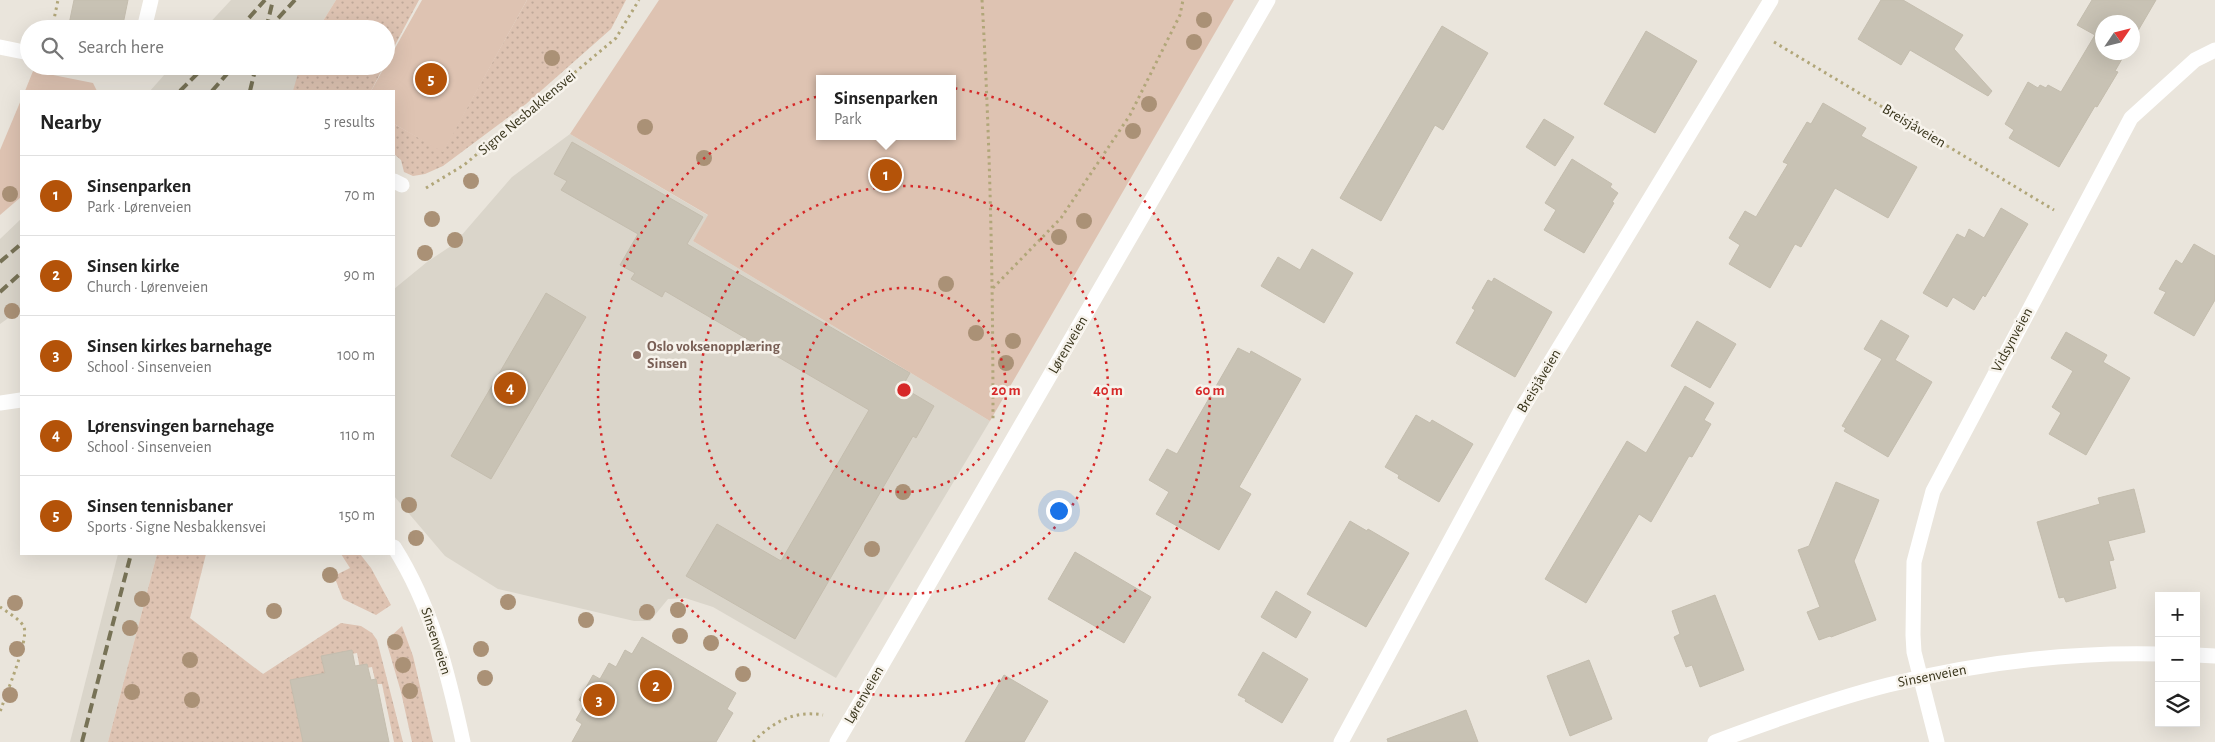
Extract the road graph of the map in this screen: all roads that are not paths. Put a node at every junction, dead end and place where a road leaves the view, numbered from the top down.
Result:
1 (151, 0) edge
2 (1268, 0) edge
3 (1771, 0) edge
4 (146, 20) edge
5 (0, 47) edge
6 (2215, 50) edge
7 (20, 51) edge
8 (20, 400) edge
9 (0, 402) edge
10 (395, 549) edge
11 (2155, 654) edge
12 (2200, 655) edge
13 (2215, 656) edge
14 (1920, 678) junction
15 (463, 742) edge
16 (837, 742) edge
17 (1341, 742) edge
18 (1715, 742) edge
19 (1936, 742) edge

1 - 4 street
2 - 16 street, Lørenveien
3 - 17 street, Breisjåveien
5 - 7 street
6 - 14 street, Vidsynveien
8 - 9 street
10 - 15 street, Sinsenveien
11 - 14 street, Sinsenveien
12 - 13 street
14 - 18 street, Sinsenveien
14 - 19 street, Vidsynveien

